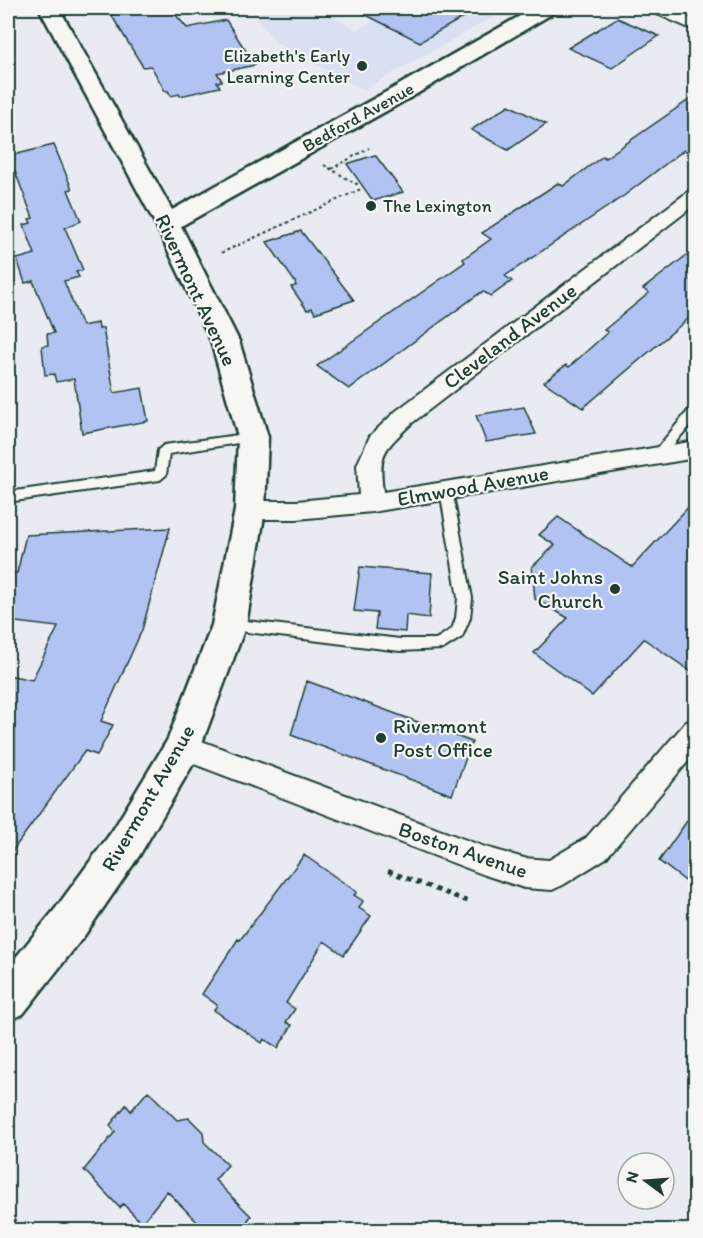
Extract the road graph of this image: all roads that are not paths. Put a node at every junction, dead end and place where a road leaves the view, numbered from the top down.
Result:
1 (49, 8) edge
2 (548, 8) edge
3 (655, 8) edge
4 (696, 26) edge
5 (696, 195) edge
6 (167, 224) junction
7 (696, 409) edge
8 (253, 437) junction
9 (696, 449) edge
10 (658, 455) junction
11 (446, 490) junction
12 (8, 497) edge
13 (372, 503) junction
14 (250, 510) junction
15 (229, 625) junction
16 (696, 731) edge
17 (183, 747) junction
18 (8, 999) edge

1 - 6 main road, Rivermont Avenue
2 - 6 main road, Bedford Avenue
3 - 4 street
5 - 13 street, Cleveland Avenue
6 - 8 main road, Rivermont Avenue
7 - 10 lane
8 - 12 lane
8 - 14 main road, Rivermont Avenue
9 - 10 street, Elmwood Avenue
10 - 11 street, Elmwood Avenue
11 - 13 street, Elmwood Avenue
11 - 15 lane
13 - 14 street, Elmwood Avenue
14 - 15 main road, Rivermont Avenue
15 - 17 main road, Rivermont Avenue
16 - 17 street, Boston Avenue
17 - 18 main road, Rivermont Avenue

